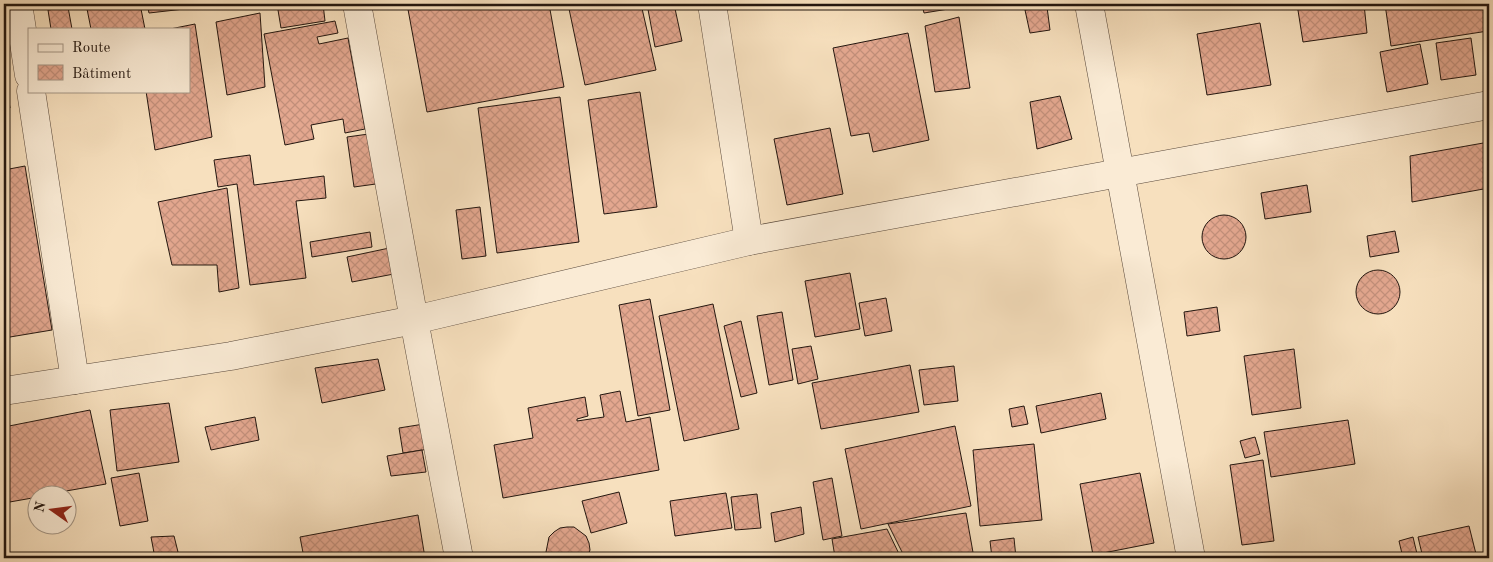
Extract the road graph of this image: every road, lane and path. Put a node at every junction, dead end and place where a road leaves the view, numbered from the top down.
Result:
1 (18, 4) edge
2 (357, 4) edge
3 (712, 4) edge
4 (1089, 4) edge
5 (28, 69) edge
6 (31, 92) edge
7 (1489, 105) edge
8 (1120, 174) junction
9 (749, 241) junction
10 (414, 320) junction
11 (75, 380) junction
12 (4, 392) edge
13 (459, 558) edge
14 (1187, 558) edge

1 - 5 street
2 - 10 street
3 - 9 street
4 - 8 street
6 - 11 street
7 - 8 street
8 - 9 street
8 - 14 street
9 - 10 street
10 - 11 street
10 - 13 street
11 - 12 street

